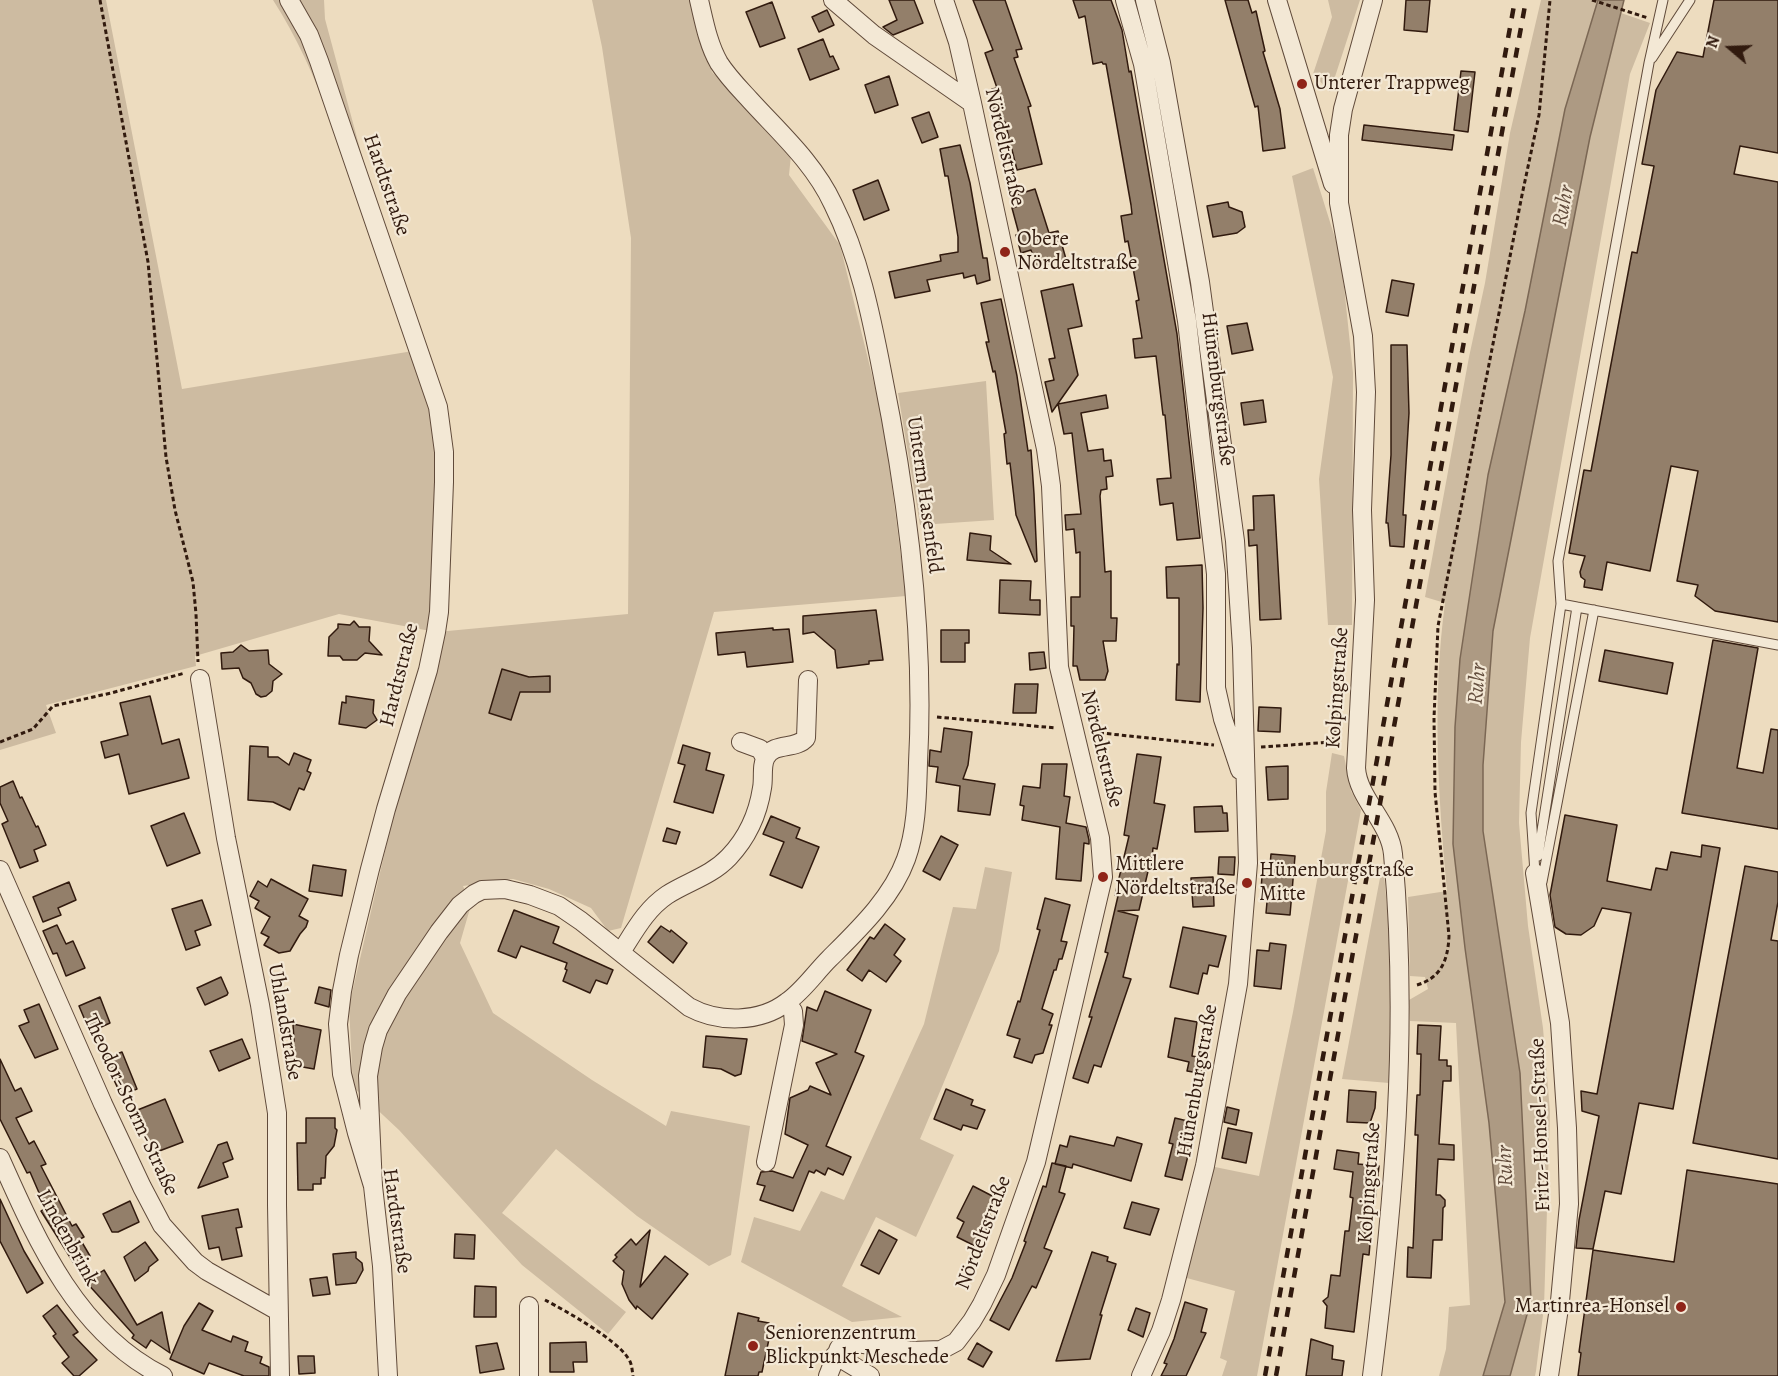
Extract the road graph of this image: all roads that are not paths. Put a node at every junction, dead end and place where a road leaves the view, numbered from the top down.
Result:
1 (289, 0) edge
2 (699, 0) edge
3 (833, 0) edge
4 (944, 0) edge
5 (1125, 0) edge
6 (1144, 0) edge
7 (1277, 0) edge
8 (1373, 0) edge
9 (1663, 0) edge
10 (1690, 0) edge
11 (1649, 63) junction
12 (972, 103) junction
13 (1339, 203) junction
14 (1561, 604) junction
15 (1577, 607) junction
16 (1594, 610) junction
17 (1778, 645) edge
18 (199, 674) road end
19 (808, 680) dead end
20 (741, 742) dead end
21 (1238, 746) junction
22 (765, 758) junction
23 (0, 870) edge
24 (1535, 873) junction
25 (1538, 901) junction
26 (621, 952) junction
27 (786, 1003) junction
28 (0, 1158) edge
29 (766, 1162) dead end
30 (372, 1186) junction
31 (529, 1306) road end
32 (278, 1311) junction
33 (835, 1355) junction
34 (163, 1376) edge
35 (280, 1376) edge
36 (388, 1376) edge
37 (530, 1376) edge
38 (828, 1376) edge
39 (870, 1376) edge
40 (1141, 1376) edge
41 (1372, 1376) edge
42 (1549, 1376) edge

1 - 30 street, Hardtstraße
2 - 27 street, Unterm Hasenfeld
3 - 12 street
4 - 12 street, Nördeltstraße
5 - 21 street, Hünenburgstraße
6 - 21 street, Hünenburgstraße
7 - 13 street
8 - 13 street, Kolpingstraße
9 - 11 lane
10 - 11 lane
11 - 14 lane
12 - 33 street, Nördeltstraße
13 - 41 street, Kolpingstraße
14 - 15 lane
14 - 24 lane
15 - 16 lane
15 - 24 lane
16 - 17 lane
16 - 25 lane
18 - 32 street, Uhlandstraße
19 - 22 street
20 - 22 street
21 - 40 street, Hünenburgstraße
22 - 26 street
23 - 32 street, Theodor-Storm-Straße
24 - 25 street, Fritz-Honsel-Straße
25 - 42 street, Fritz-Honsel-Straße
26 - 27 street, Unterm Hasenfeld
26 - 30 street, Unterm Hasenfeld
27 - 29 street
28 - 34 street, Lindenbrink
30 - 36 street, Hardtstraße
31 - 37 street
32 - 35 street, Uhlandstraße
33 - 38 street
33 - 39 street

